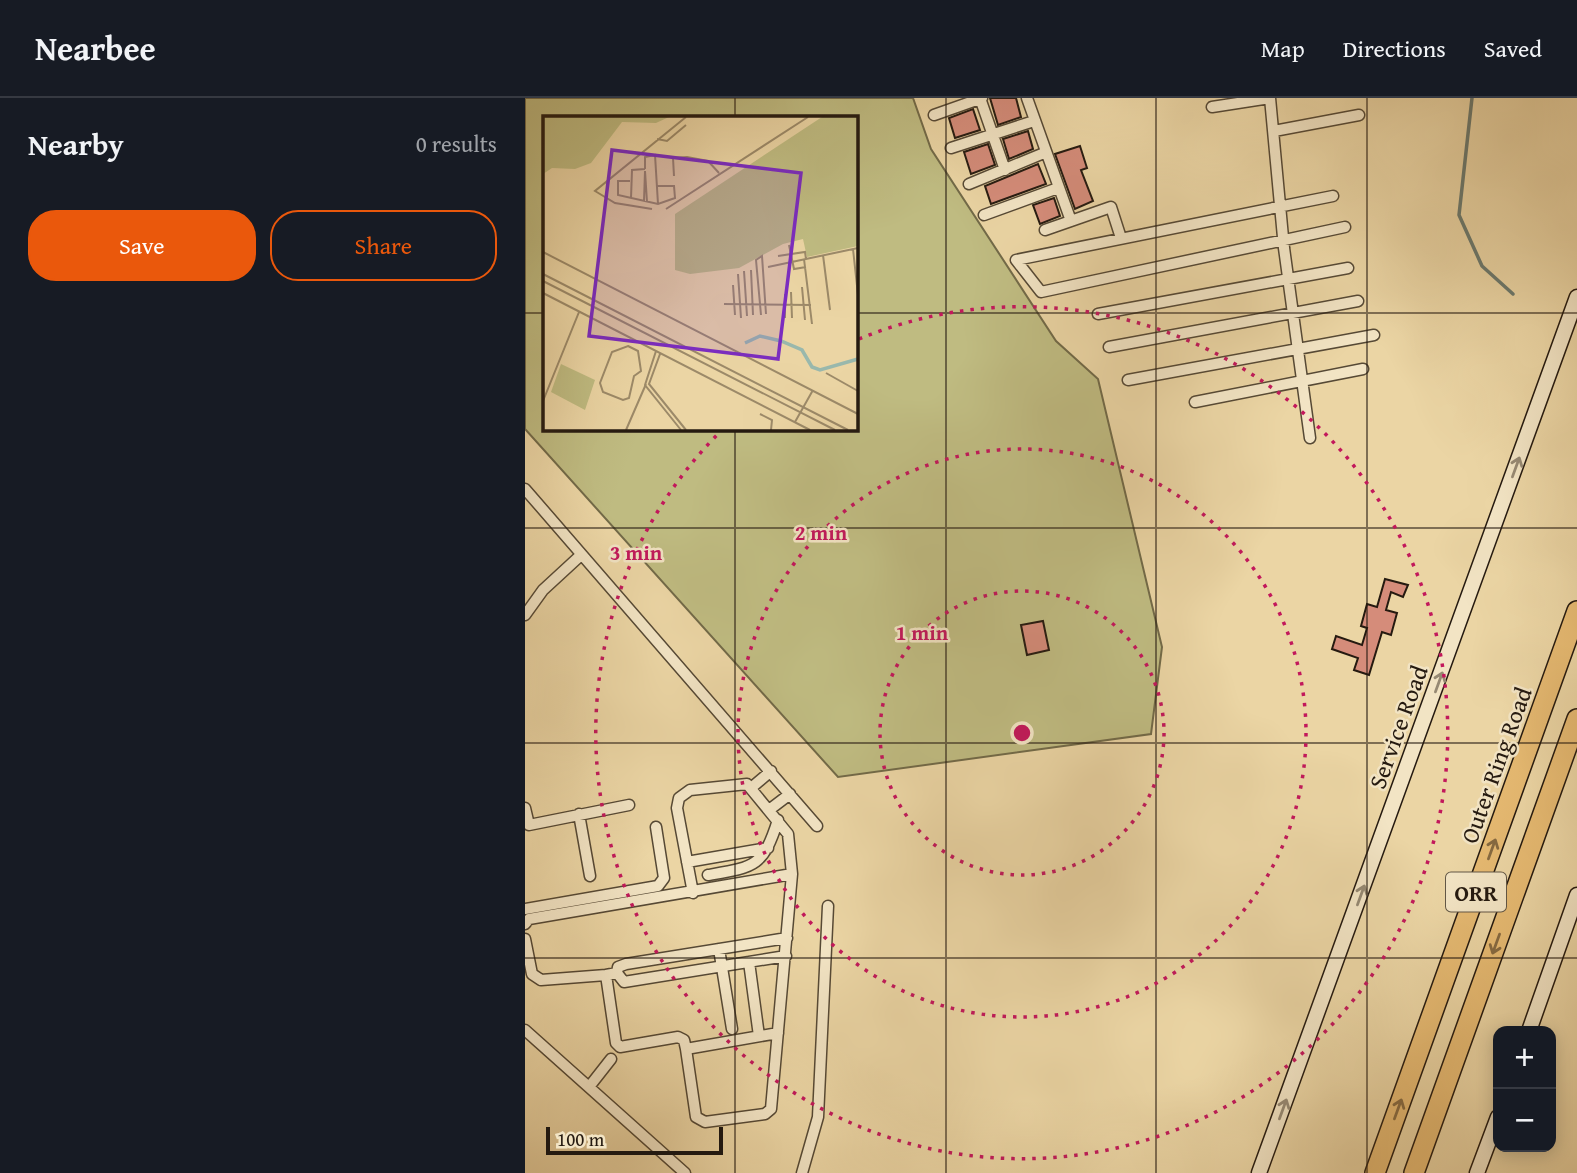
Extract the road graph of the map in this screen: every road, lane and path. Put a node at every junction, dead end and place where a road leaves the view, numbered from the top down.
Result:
1 (981, 98) edge
2 (1027, 98) edge
3 (1270, 98) edge
4 (1212, 107) dead end
5 (934, 115) dead end
6 (1360, 115) dead end
7 (1034, 121) junction
8 (1274, 131) junction
9 (992, 135) junction
10 (951, 148) dead end
11 (1044, 153) junction
12 (1005, 170) junction
13 (969, 184) dead end
14 (1058, 188) junction
15 (1333, 196) dead end
16 (1280, 205) junction
17 (984, 215) dead end
18 (1071, 221) junction
19 (1345, 227) dead end
20 (1045, 230) dead end
21 (1121, 237) junction
22 (1283, 238) junction
23 (1348, 268) dead end
24 (1288, 277) junction
25 (1577, 297) edge
26 (1358, 302) dead end
27 (1293, 311) junction
28 (1098, 314) dead end
29 (1374, 335) dead end
30 (1109, 347) dead end
31 (1298, 350) junction
32 (1363, 369) dead end
33 (1302, 379) junction
34 (1128, 380) dead end
35 (1195, 402) dead end
36 (1310, 438) dead end
37 (525, 489) edge
38 (581, 555) junction
39 (1577, 611) edge
40 (525, 615) edge
41 (1577, 719) edge
42 (771, 771) junction
43 (751, 788) junction
44 (790, 794) junction
45 (629, 804) dead end
46 (525, 808) edge
47 (769, 810) junction
48 (579, 814) junction
49 (778, 820) junction
50 (527, 825) edge
51 (817, 826) dead end
52 (656, 827) dead end
53 (768, 848) junction
54 (687, 862) junction
55 (792, 874) junction
56 (708, 875) dead end
57 (590, 876) dead end
58 (693, 893) junction
59 (1577, 895) edge
60 (828, 906) dead end
61 (525, 909) edge
62 (525, 924) edge
63 (787, 938) junction
64 (525, 939) edge
65 (719, 949) junction
66 (786, 956) junction
67 (749, 962) junction
68 (722, 966) junction
69 (612, 974) junction
70 (1531, 1026) edge
71 (732, 1029) dead end
72 (525, 1030) edge
73 (778, 1033) junction
74 (759, 1036) junction
75 (686, 1049) junction
76 (611, 1059) dead end
77 (589, 1087) junction
78 (1493, 1130) edge
79 (685, 1173) edge
80 (802, 1173) edge
81 (1259, 1173) edge
82 (1374, 1173) edge
83 (1414, 1173) edge
84 (1477, 1173) edge

1 - 5 street
1 - 9 street
2 - 7 street
3 - 4 street
3 - 8 street
6 - 8 street
7 - 9 street
7 - 11 street
8 - 16 street
9 - 10 street
9 - 12 street
11 - 12 street
11 - 14 street
12 - 13 street
14 - 17 street
14 - 18 street
15 - 16 street
16 - 21 street
16 - 22 street
18 - 20 street
18 - 21 street
19 - 22 street
21 - 22 street
22 - 24 street
23 - 24 street
24 - 27 street
24 - 28 street
81 -> 25 main road, Service Road
26 - 27 street
27 - 30 street
27 - 31 street
29 - 31 street
31 - 33 street
31 - 34 street
32 - 33 street
33 - 35 street
33 - 36 street
37 - 38 street
38 - 40 street
38 - 42 street
82 -> 39 highway, Outer Ring Road / ORR
41 -> 83 highway, ORR
42 - 43 street
42 - 44 street
43 - 47 street
43 - 54 street
44 - 47 street
44 - 51 street
45 - 48 street
46 - 50 street
47 - 49 street
48 - 50 street
48 - 57 street
49 - 53 street
49 - 55 street
52 - 61 street
53 - 54 street
53 - 56 street
54 - 58 street
55 - 58 street
55 - 63 street
58 - 62 street
59 - 70 main road
60 - 80 street
63 - 65 street
63 - 66 street
64 - 69 street
65 - 68 street
65 - 69 street
66 - 67 street
66 - 73 street
67 - 68 street
67 - 74 street
68 - 69 street
68 - 71 street
69 - 75 street
72 - 77 street
73 - 74 street
73 - 75 street
74 - 75 street
76 - 77 street
77 - 79 street
78 - 84 main road

